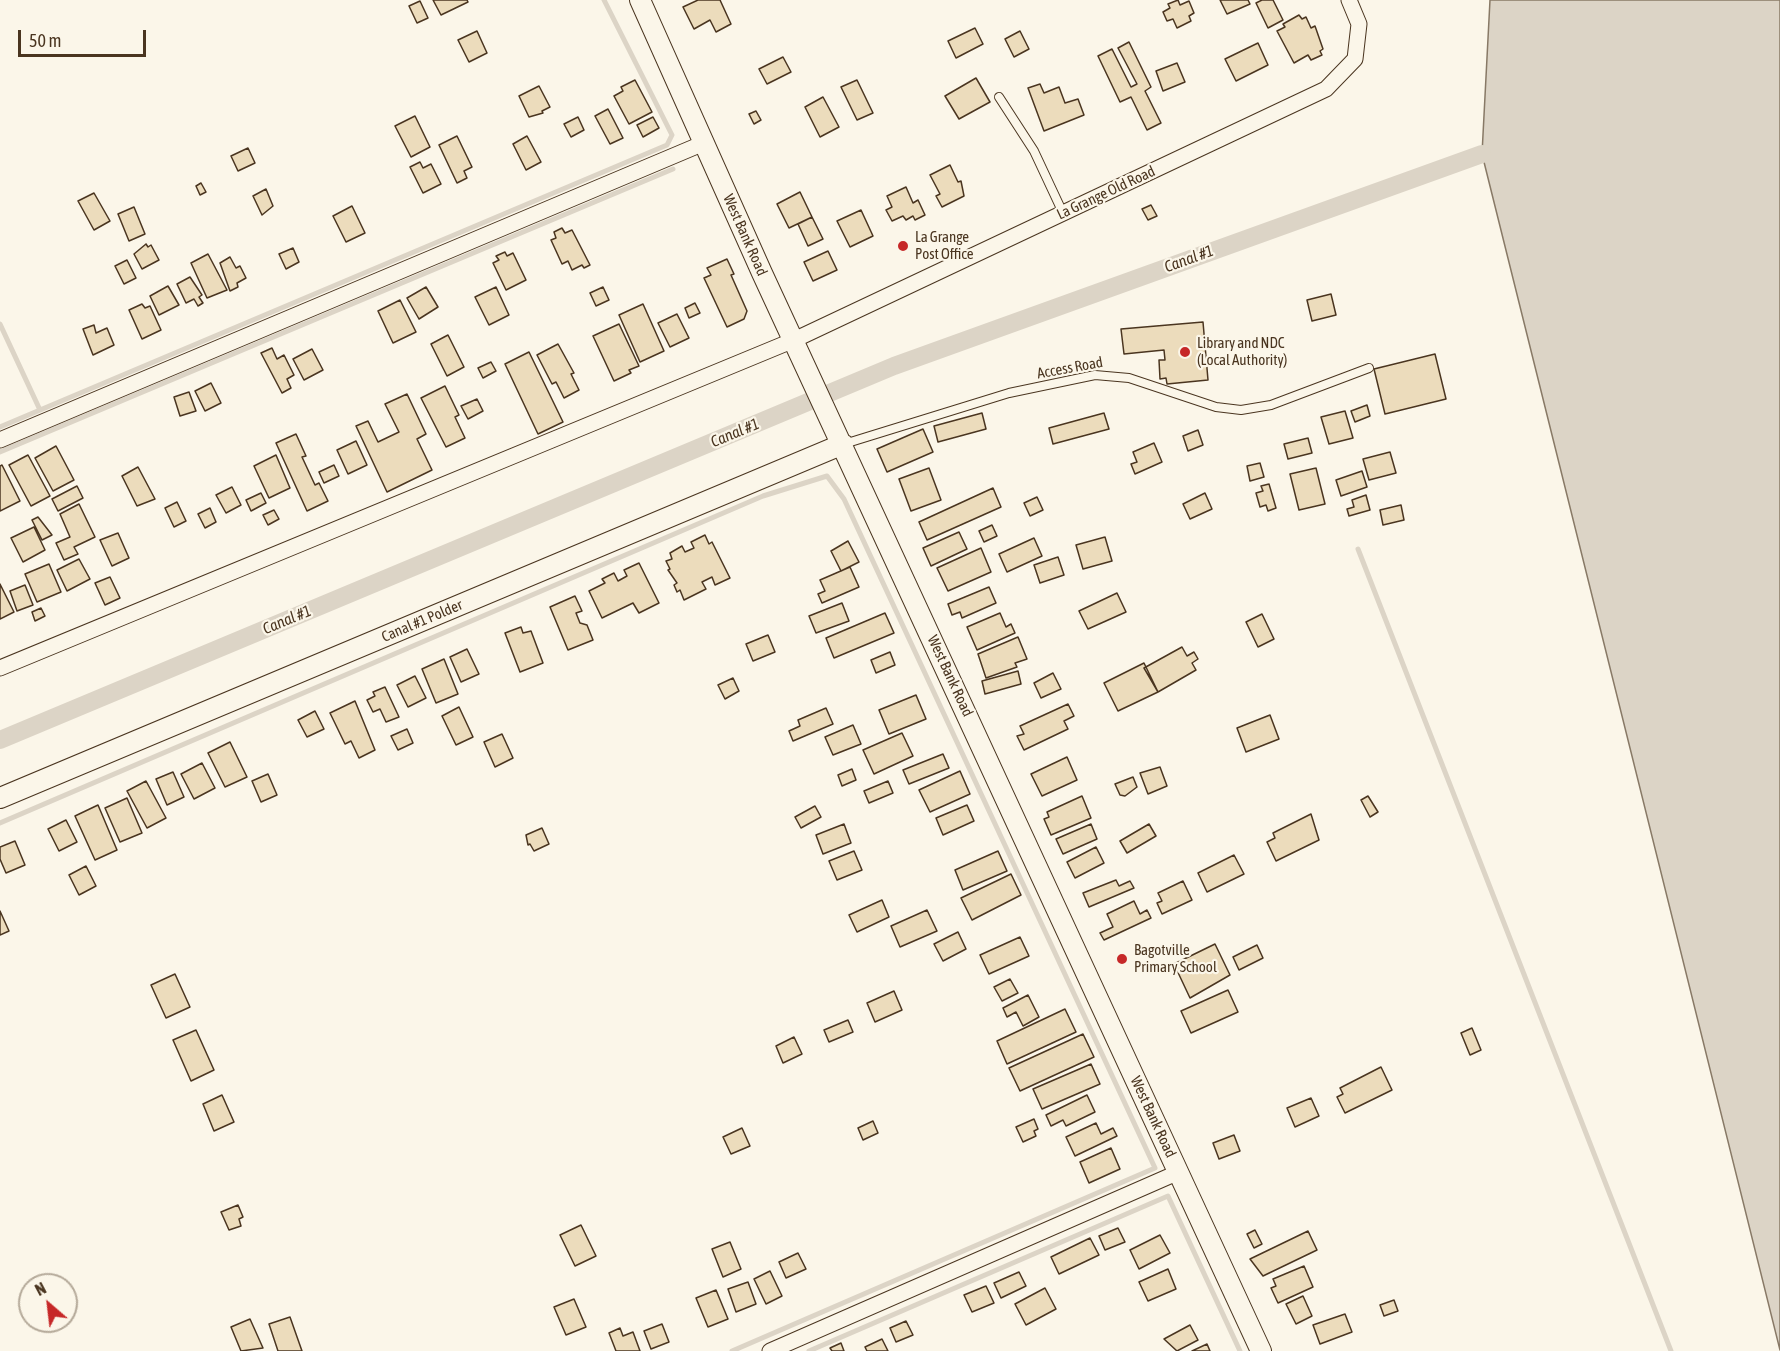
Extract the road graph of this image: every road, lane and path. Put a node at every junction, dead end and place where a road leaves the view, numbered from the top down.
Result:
1 (640, 0) edge
2 (1349, 0) edge
3 (999, 97) dead end
4 (704, 143) junction
5 (1063, 213) junction
6 (798, 349) junction
7 (1369, 368) dead end
8 (0, 440) edge
9 (843, 444) junction
10 (0, 668) edge
11 (0, 798) edge
12 (1179, 1172) junction
13 (770, 1351) edge
14 (1261, 1351) edge

1 - 4 street, West Bank Road
2 - 5 street, La Grange Old Road
3 - 5 lane
4 - 6 street, West Bank Road
4 - 8 street
5 - 6 street, La Grange Old Road
6 - 9 street, West Bank Road
6 - 10 street, La Grange Old Road
7 - 9 lane, Access Road
9 - 11 street, Canal #1 Polder
9 - 12 street, West Bank Road
12 - 13 street
12 - 14 street, West Bank Road

